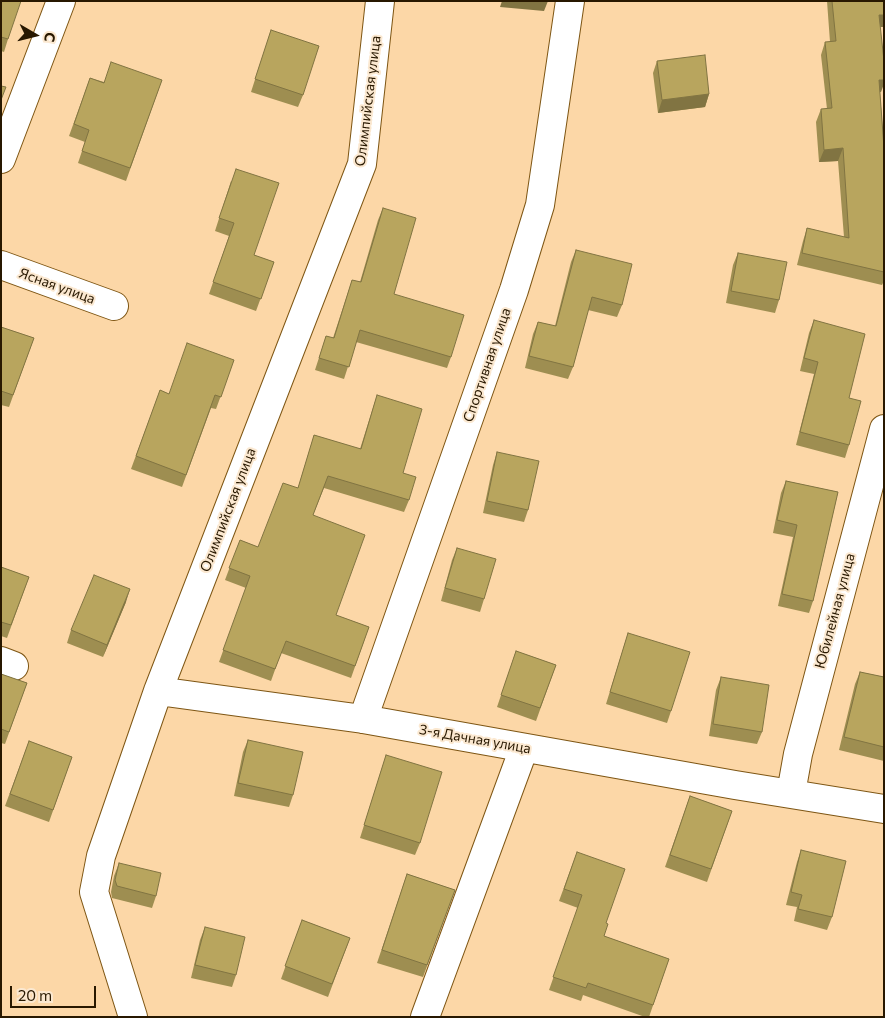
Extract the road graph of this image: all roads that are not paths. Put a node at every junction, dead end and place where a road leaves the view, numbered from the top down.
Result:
1 (61, 1) edge
2 (380, 1) edge
3 (570, 1) edge
4 (1, 159) edge
5 (1, 265) edge
6 (114, 306) dead end
7 (884, 429) edge
8 (158, 691) junction
9 (363, 719) junction
10 (524, 748) junction
11 (791, 794) junction
12 (884, 809) edge
13 (133, 1017) edge
14 (425, 1017) edge

1 - 4 street
2 - 8 street, Олимпийская улица
3 - 9 street, Спортивная улица
5 - 6 street, Ясная улица
7 - 11 street, Юбилейная улица
8 - 9 street, 3-я Дачная улица
8 - 13 street, Олимпийская улица
9 - 10 street, 3-я Дачная улица
10 - 11 street, 3-я Дачная улица
10 - 14 street
11 - 12 street, 3-я Дачная улица

